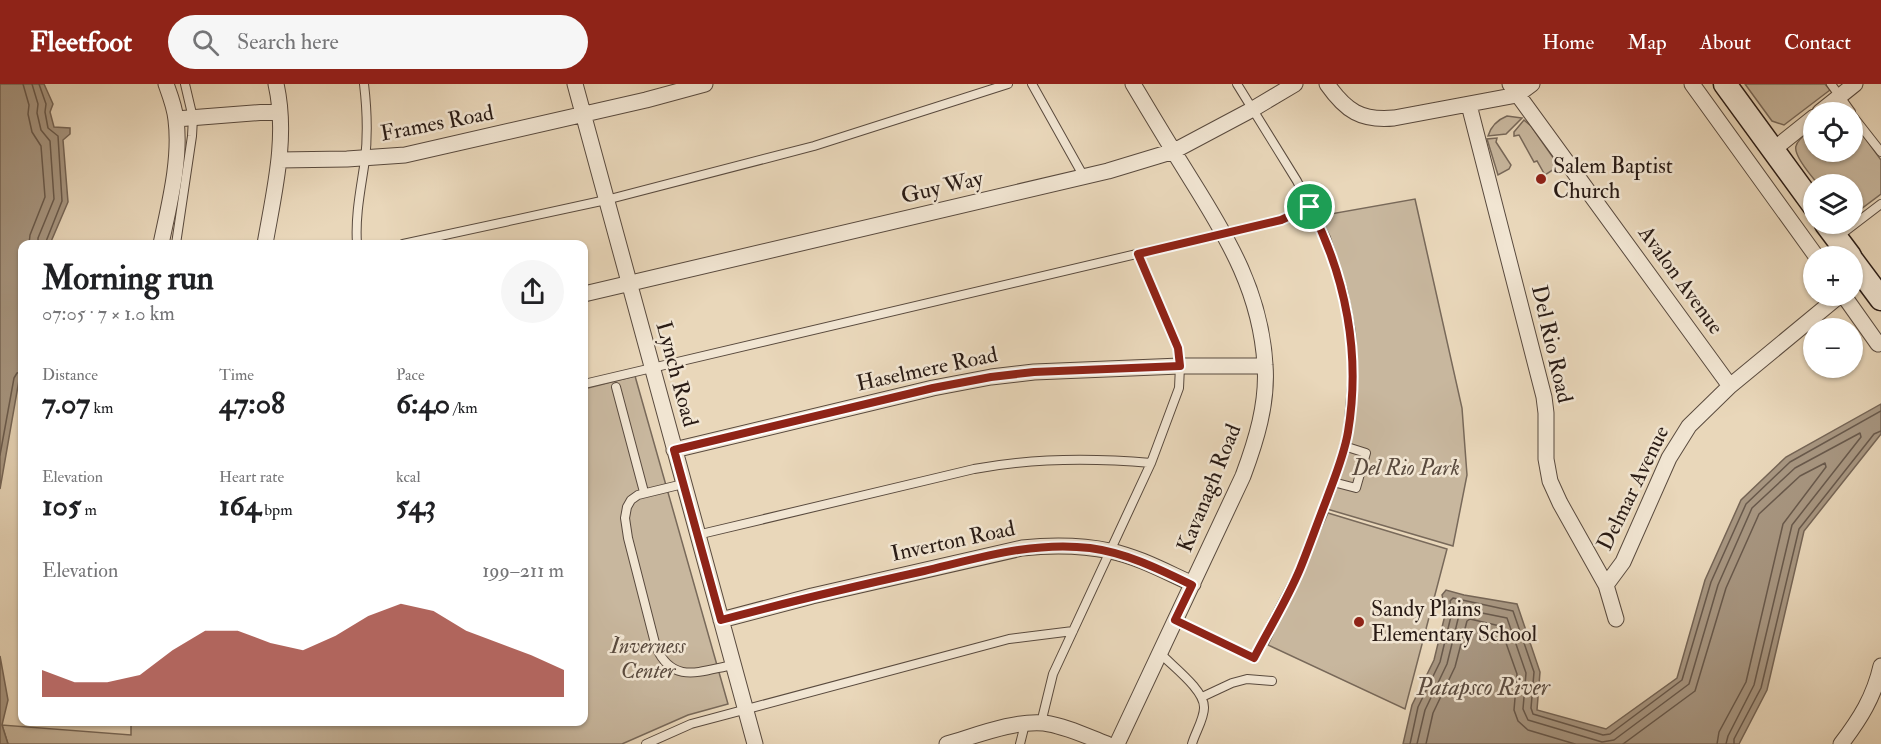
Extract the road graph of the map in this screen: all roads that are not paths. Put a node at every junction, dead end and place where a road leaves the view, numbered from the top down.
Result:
1 (166, 84) edge
2 (185, 84) edge
3 (276, 84) edge
4 (364, 84) edge
5 (575, 84) edge
6 (705, 84) edge
7 (1008, 84) edge
8 (1032, 84) edge
9 (1132, 84) edge
10 (1237, 84) edge
11 (1295, 84) edge
12 (1327, 84) edge
13 (1532, 84) edge
14 (1692, 84) edge
15 (1725, 84) edge
16 (1855, 84) edge
17 (1514, 89) edge
18 (1835, 90) edge
19 (1469, 105) junction
20 (1253, 110) junction
21 (279, 111) junction
22 (583, 115) junction
23 (193, 118) junction
24 (177, 119) junction
25 (1803, 126) edge
26 (1863, 128) edge
27 (1773, 150) junction
28 (1174, 151) junction
29 (1881, 152) edge
30 (365, 158) junction
31 (279, 160) junction
32 (1084, 178) junction
33 (1803, 191) edge
34 (606, 200) junction
35 (1881, 204) edge
36 (1310, 207) junction
37 (1863, 214) edge
38 (1224, 233) junction
39 (1834, 234) edge
40 (162, 240) edge
41 (177, 240) edge
42 (266, 240) edge
43 (357, 240) edge
44 (421, 240) edge
45 (1808, 246) edge
46 (1138, 254) junction
47 (1865, 278) edge
48 (629, 283) junction
49 (588, 293) edge
50 (1827, 306) edge
51 (1851, 306) edge
52 (1878, 344) dead end
53 (1180, 366) junction
54 (1265, 366) junction
55 (651, 368) junction
56 (588, 383) edge
57 (1730, 386) junction
58 (616, 387) dead end
59 (1344, 446) junction
60 (674, 450) junction
61 (1151, 463) junction
62 (1333, 482) junction
63 (683, 484) junction
64 (644, 492) junction
65 (697, 535) junction
66 (1112, 552) junction
67 (1192, 585) junction
68 (1606, 585) junction
69 (1616, 619) dead end
70 (721, 620) junction
71 (1175, 620) junction
72 (1073, 631) junction
73 (1160, 654) junction
74 (733, 665) junction
75 (1881, 666) edge
76 (1272, 681) dead end
77 (1202, 697) junction
78 (745, 709) junction
79 (1033, 723) junction
80 (646, 744) edge
81 (755, 744) edge
82 (947, 744) edge
83 (1020, 744) edge
84 (1107, 744) edge
85 (1117, 744) edge
86 (1192, 744) edge
87 (1841, 744) edge

1 - 24 street
2 - 23 lane
3 - 21 street
4 - 30 lane
5 - 22 street, Lynch Road
6 - 22 street, Frames Road
7 - 34 lane
8 - 32 lane
9 - 28 street, Kavanagh Road
10 - 20 lane
11 - 20 street, Guy Way
12 - 19 street
13 - 17 street
14 - 45 street
15 - 27 main road
16 - 18 street
17 - 19 street
17 - 57 street, Avalon Avenue
19 - 68 street, Del Rio Road
20 - 28 street, Guy Way
20 - 36 lane
21 - 23 street
21 - 31 street
22 - 30 street, Frames Road
22 - 34 street, Lynch Road
23 - 24 street
23 - 41 lane
24 - 40 street
25 - 27 street
26 - 29 lane
27 - 33 main road
28 - 32 street, Guy Way
28 - 38 street, Kavanagh Road
30 - 31 street, Frames Road
30 - 43 lane
31 - 42 street
32 - 48 street, Guy Way
34 - 44 lane
34 - 48 street, Lynch Road
35 - 37 lane
36 - 38 lane
36 - 59 lane
38 - 46 lane
38 - 54 street, Kavanagh Road
39 - 47 main road
46 - 53 lane
46 - 55 lane
48 - 49 street, Guy Way
48 - 55 street, Lynch Road
50 - 57 street, Delmar Avenue
51 - 52 street
53 - 54 street, Haselmere Road
53 - 60 street, Haselmere Road
53 - 61 lane
54 - 67 street, Kavanagh Road
55 - 56 lane
55 - 60 street, Lynch Road
57 - 68 street, Delmar Avenue
58 - 64 lane
59 - 62 lane
59 - 62 lane
60 - 63 street, Lynch Road
61 - 65 lane
61 - 66 lane
62 - 71 lane
63 - 64 lane
63 - 65 street, Lynch Road
64 - 74 lane
65 - 70 street, Lynch Road
66 - 67 street, Inverton Road
66 - 70 street, Inverton Road
66 - 72 lane
67 - 71 street, Kavanagh Road
68 - 69 street, Del Rio Road
70 - 74 street, Lynch Road
71 - 73 street, Kavanagh Road
72 - 78 lane
72 - 79 lane
73 - 77 lane
73 - 85 street, Kavanagh Road
74 - 78 street, Lynch Road
75 - 87 street
76 - 77 lane
77 - 86 lane
78 - 80 lane
78 - 81 street, Lynch Road
79 - 82 street
79 - 83 lane
79 - 84 street

